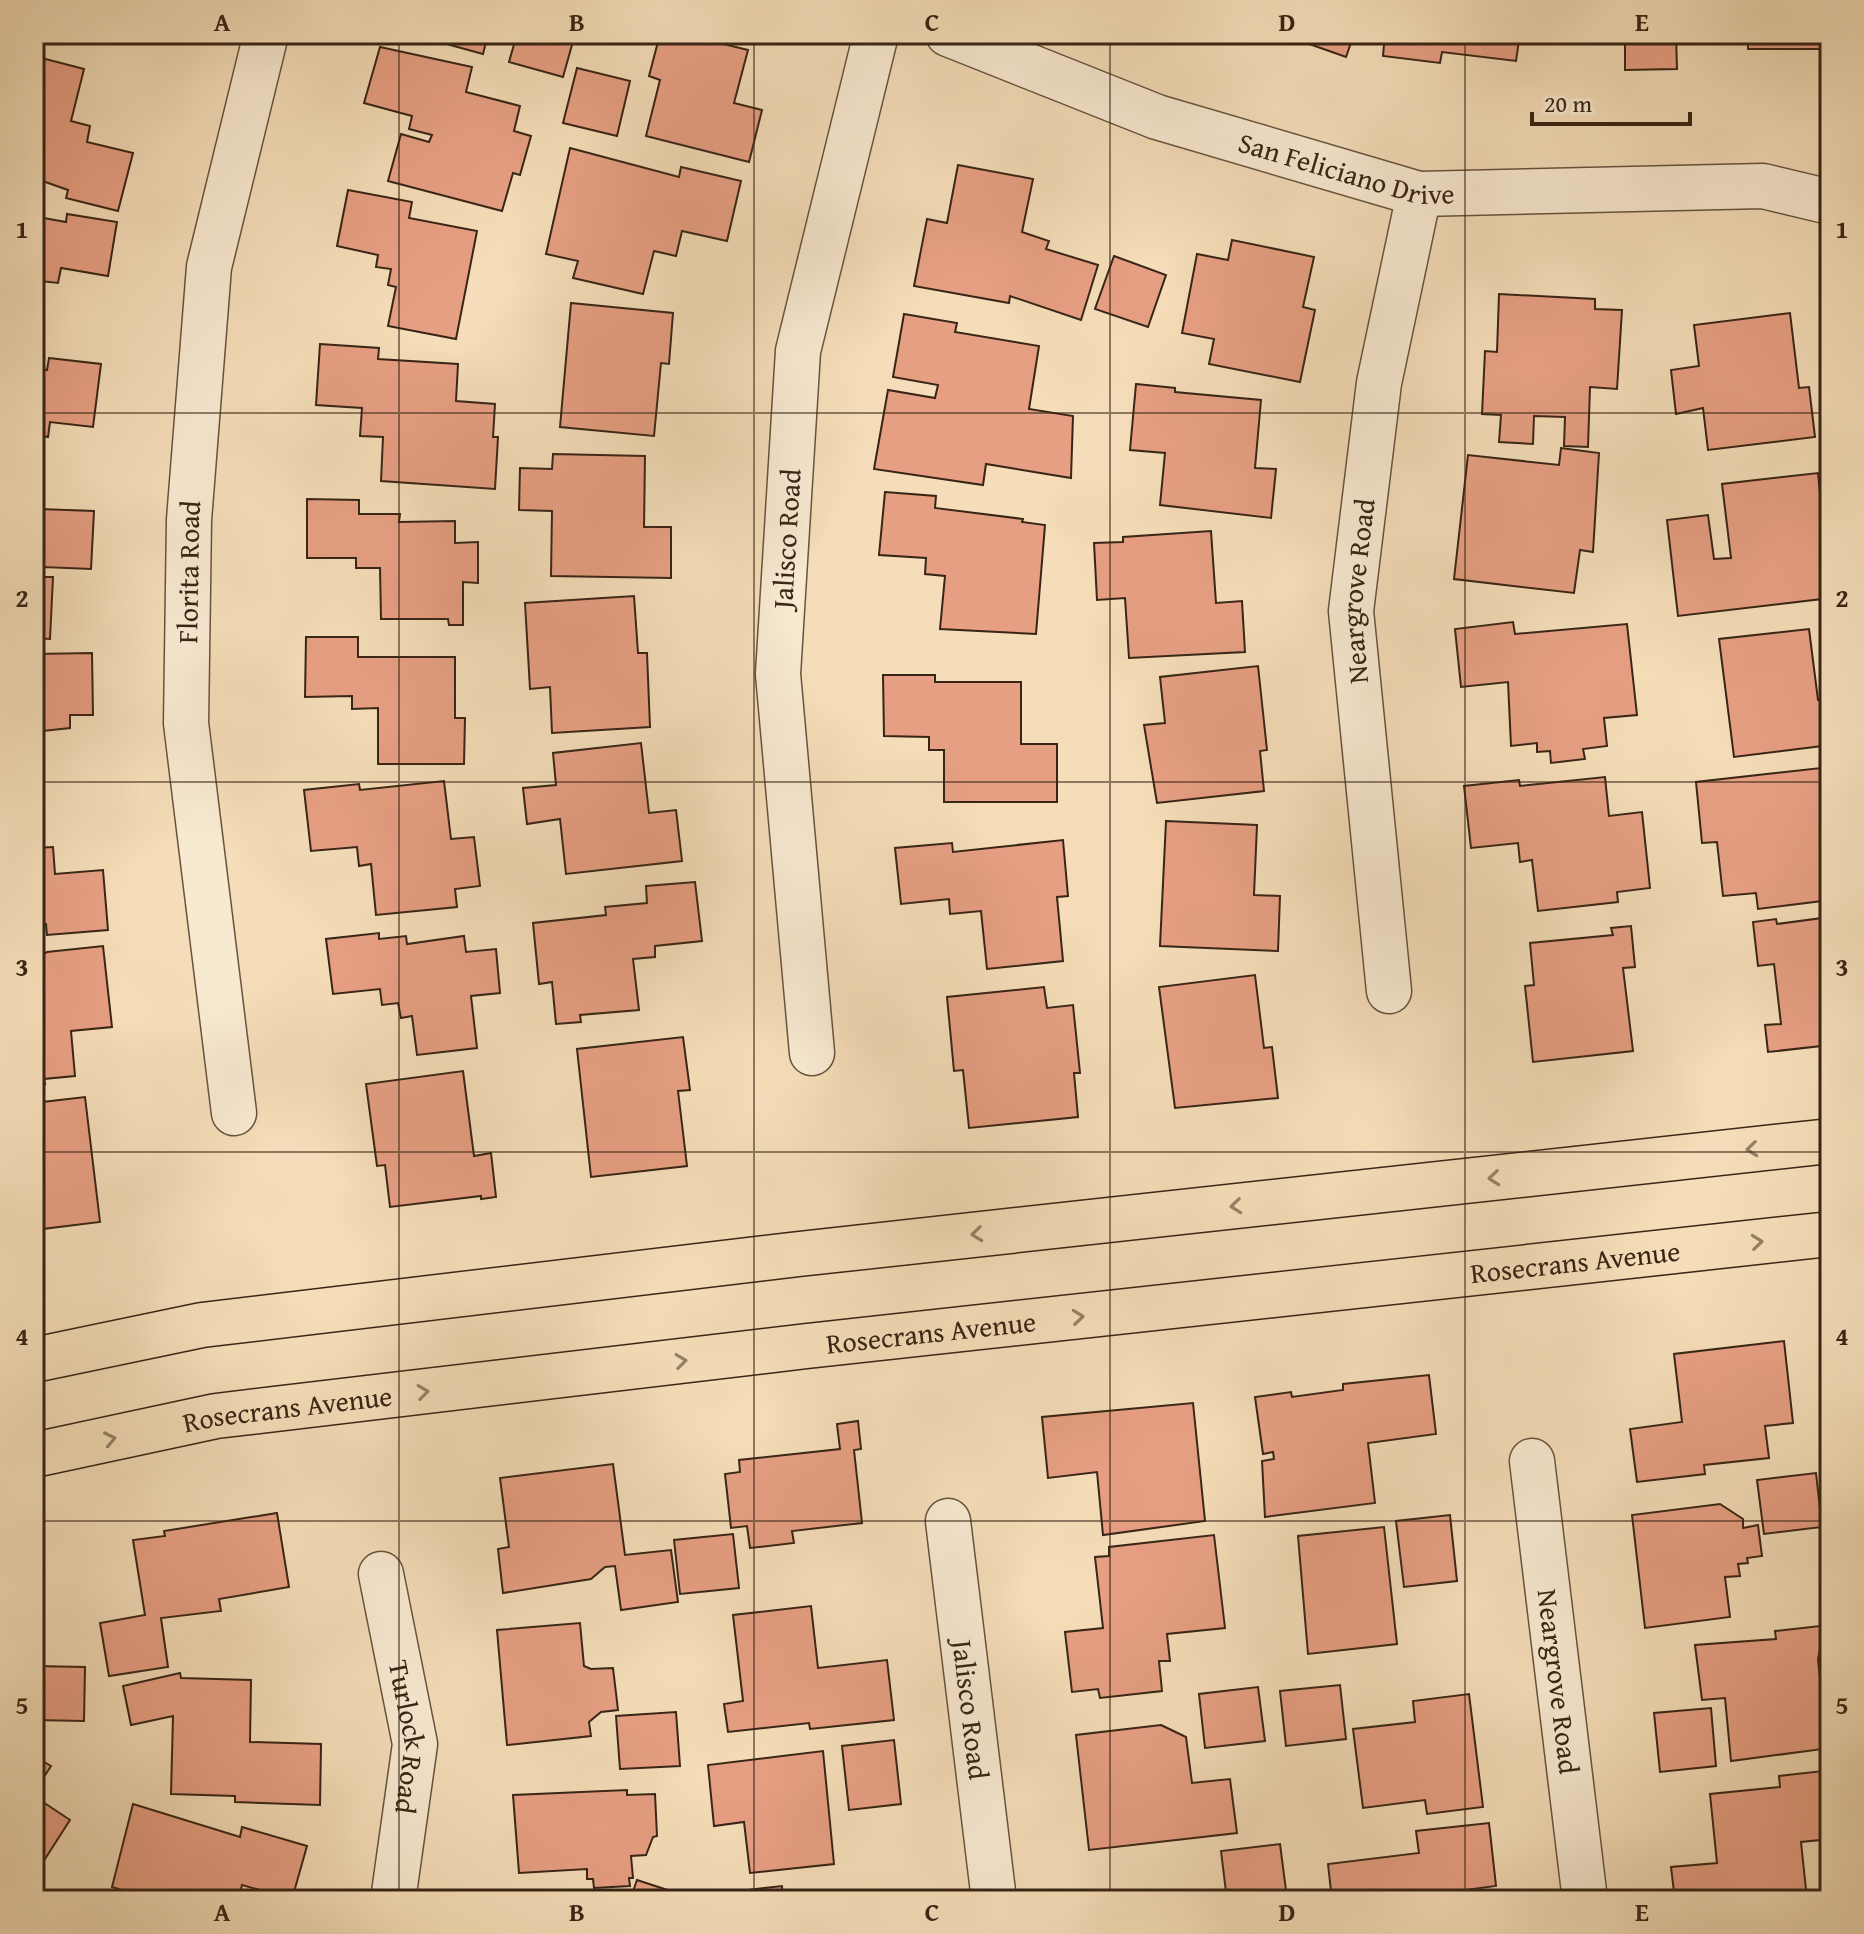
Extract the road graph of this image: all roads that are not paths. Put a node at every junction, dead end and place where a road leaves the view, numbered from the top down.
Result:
1 (266, 34) edge
2 (876, 34) edge
3 (948, 34) edge
4 (1419, 194) junction
5 (1830, 202) edge
6 (1389, 991) dead end
7 (812, 1053) dead end
8 (234, 1113) dead end
9 (1830, 1141) edge
10 (1830, 1234) edge
11 (34, 1360) edge
12 (34, 1455) edge
13 (1532, 1461) dead end
14 (948, 1521) dead end
15 (381, 1574) dead end
16 (393, 1900) edge
17 (994, 1900) edge
18 (1585, 1900) edge

1 - 8 street, Florita Road
2 - 7 street, Jalisco Road
3 - 4 street, San Feliciano Drive
4 - 5 street, San Feliciano Drive
4 - 6 street, Neargrove Road
9 -> 11 main road
12 -> 10 main road, Rosecrans Avenue
13 - 18 street, Neargrove Road
14 - 17 street, Jalisco Road
15 - 16 street, Turlock Road

